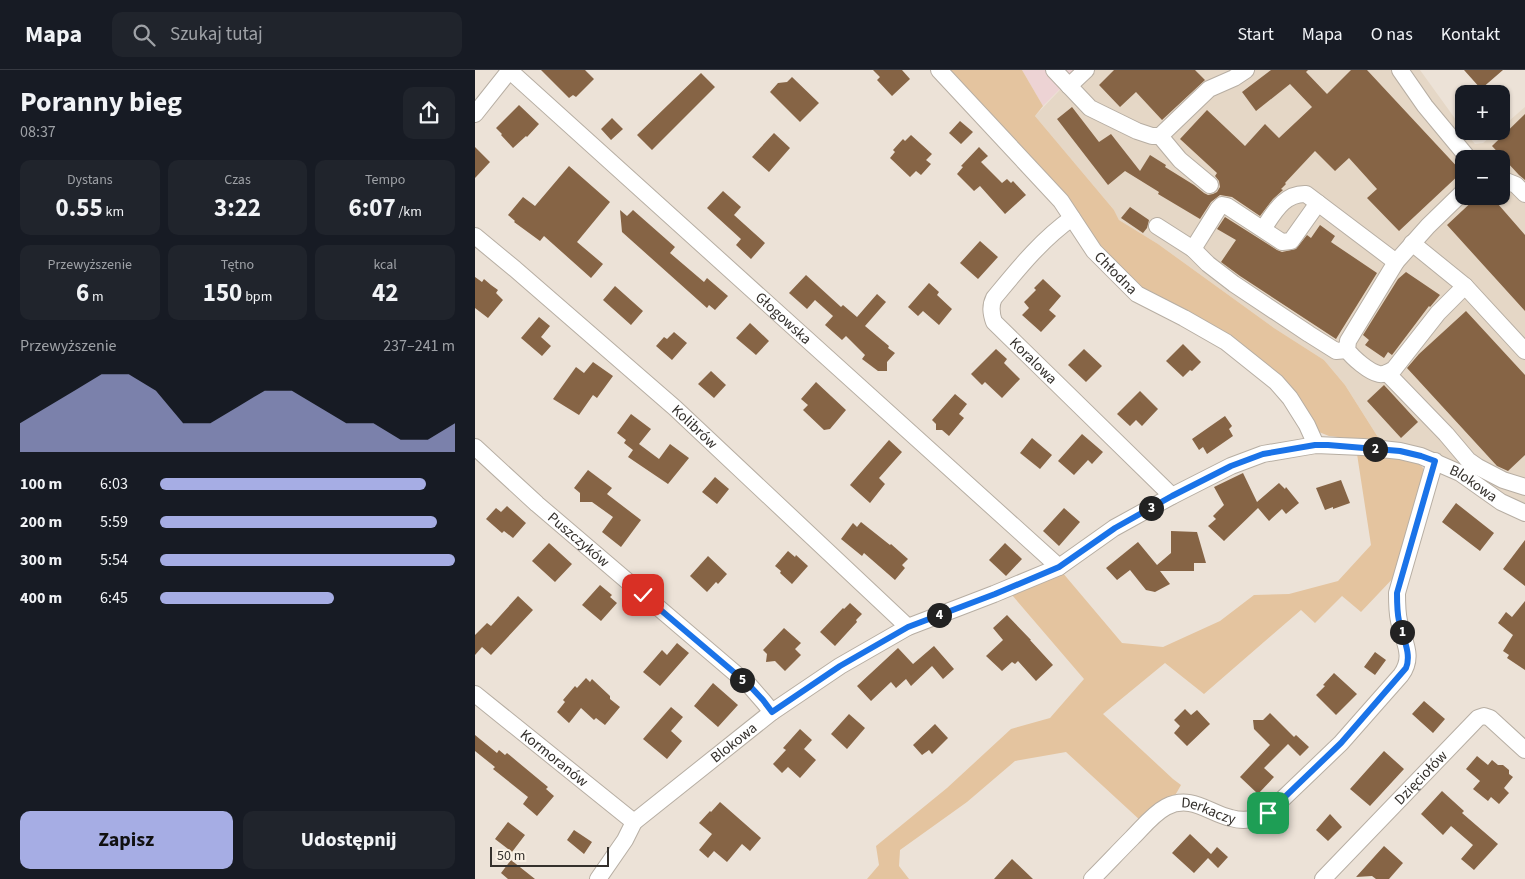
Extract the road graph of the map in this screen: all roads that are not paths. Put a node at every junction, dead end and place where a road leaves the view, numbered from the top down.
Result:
1 (509, 70) edge
2 (939, 70) edge
3 (1054, 70) edge
4 (1086, 70) edge
5 (1246, 70) edge
6 (1400, 70) edge
7 (1069, 86) junction
8 (475, 114) edge
9 (1159, 136) junction
10 (1462, 150) edge
11 (1510, 183) edge
12 (1210, 185) dead end
13 (1525, 194) edge
14 (1455, 200) edge
15 (1319, 203) junction
16 (1072, 218) junction
17 (1157, 226) dead end
18 (1263, 229) junction
19 (475, 236) edge
20 (1412, 243) junction
21 (1193, 250) junction
22 (1396, 262) junction
23 (1465, 286) junction
24 (1347, 350) junction
25 (1525, 351) edge
26 (1387, 373) junction
27 (1315, 445) junction
28 (475, 447) edge
29 (1435, 461) junction
30 (1525, 488) edge
31 (1172, 496) junction
32 (1525, 513) edge
33 (1059, 567) junction
34 (908, 627) junction
35 (475, 694) edge
36 (772, 712) junction
37 (1525, 750) edge
38 (634, 822) junction
39 (598, 879) edge
40 (1092, 879) edge
41 (1323, 879) edge

1 - 8 street
1 - 33 street, Głogowska
2 - 16 street, Chłodna
3 - 7 street
4 - 7 street
5 - 9 street
6 - 10 street
7 - 9 street
9 - 12 street
11 - 13 street
14 - 20 street
15 - 18 street
15 - 18 street
15 - 22 street
16 - 27 street, Chłodna
16 - 31 street, Koralowa
17 - 21 street
18 - 21 street
19 - 34 street, Kolibrów
20 - 22 street
20 - 23 street
21 - 24 street
22 - 24 street
23 - 25 street
23 - 26 street
24 - 26 street
26 - 30 street
27 - 29 street, Blokowa
27 - 31 street, Blokowa
28 - 36 street, Puszczyków
29 - 32 street, Blokowa
29 - 40 street, Derkaczy
31 - 33 street, Blokowa
33 - 34 street, Blokowa
34 - 36 street, Blokowa
35 - 38 street, Kormoranów
36 - 38 street, Blokowa
37 - 41 street, Dzięciołów
38 - 39 street, Blokowa

